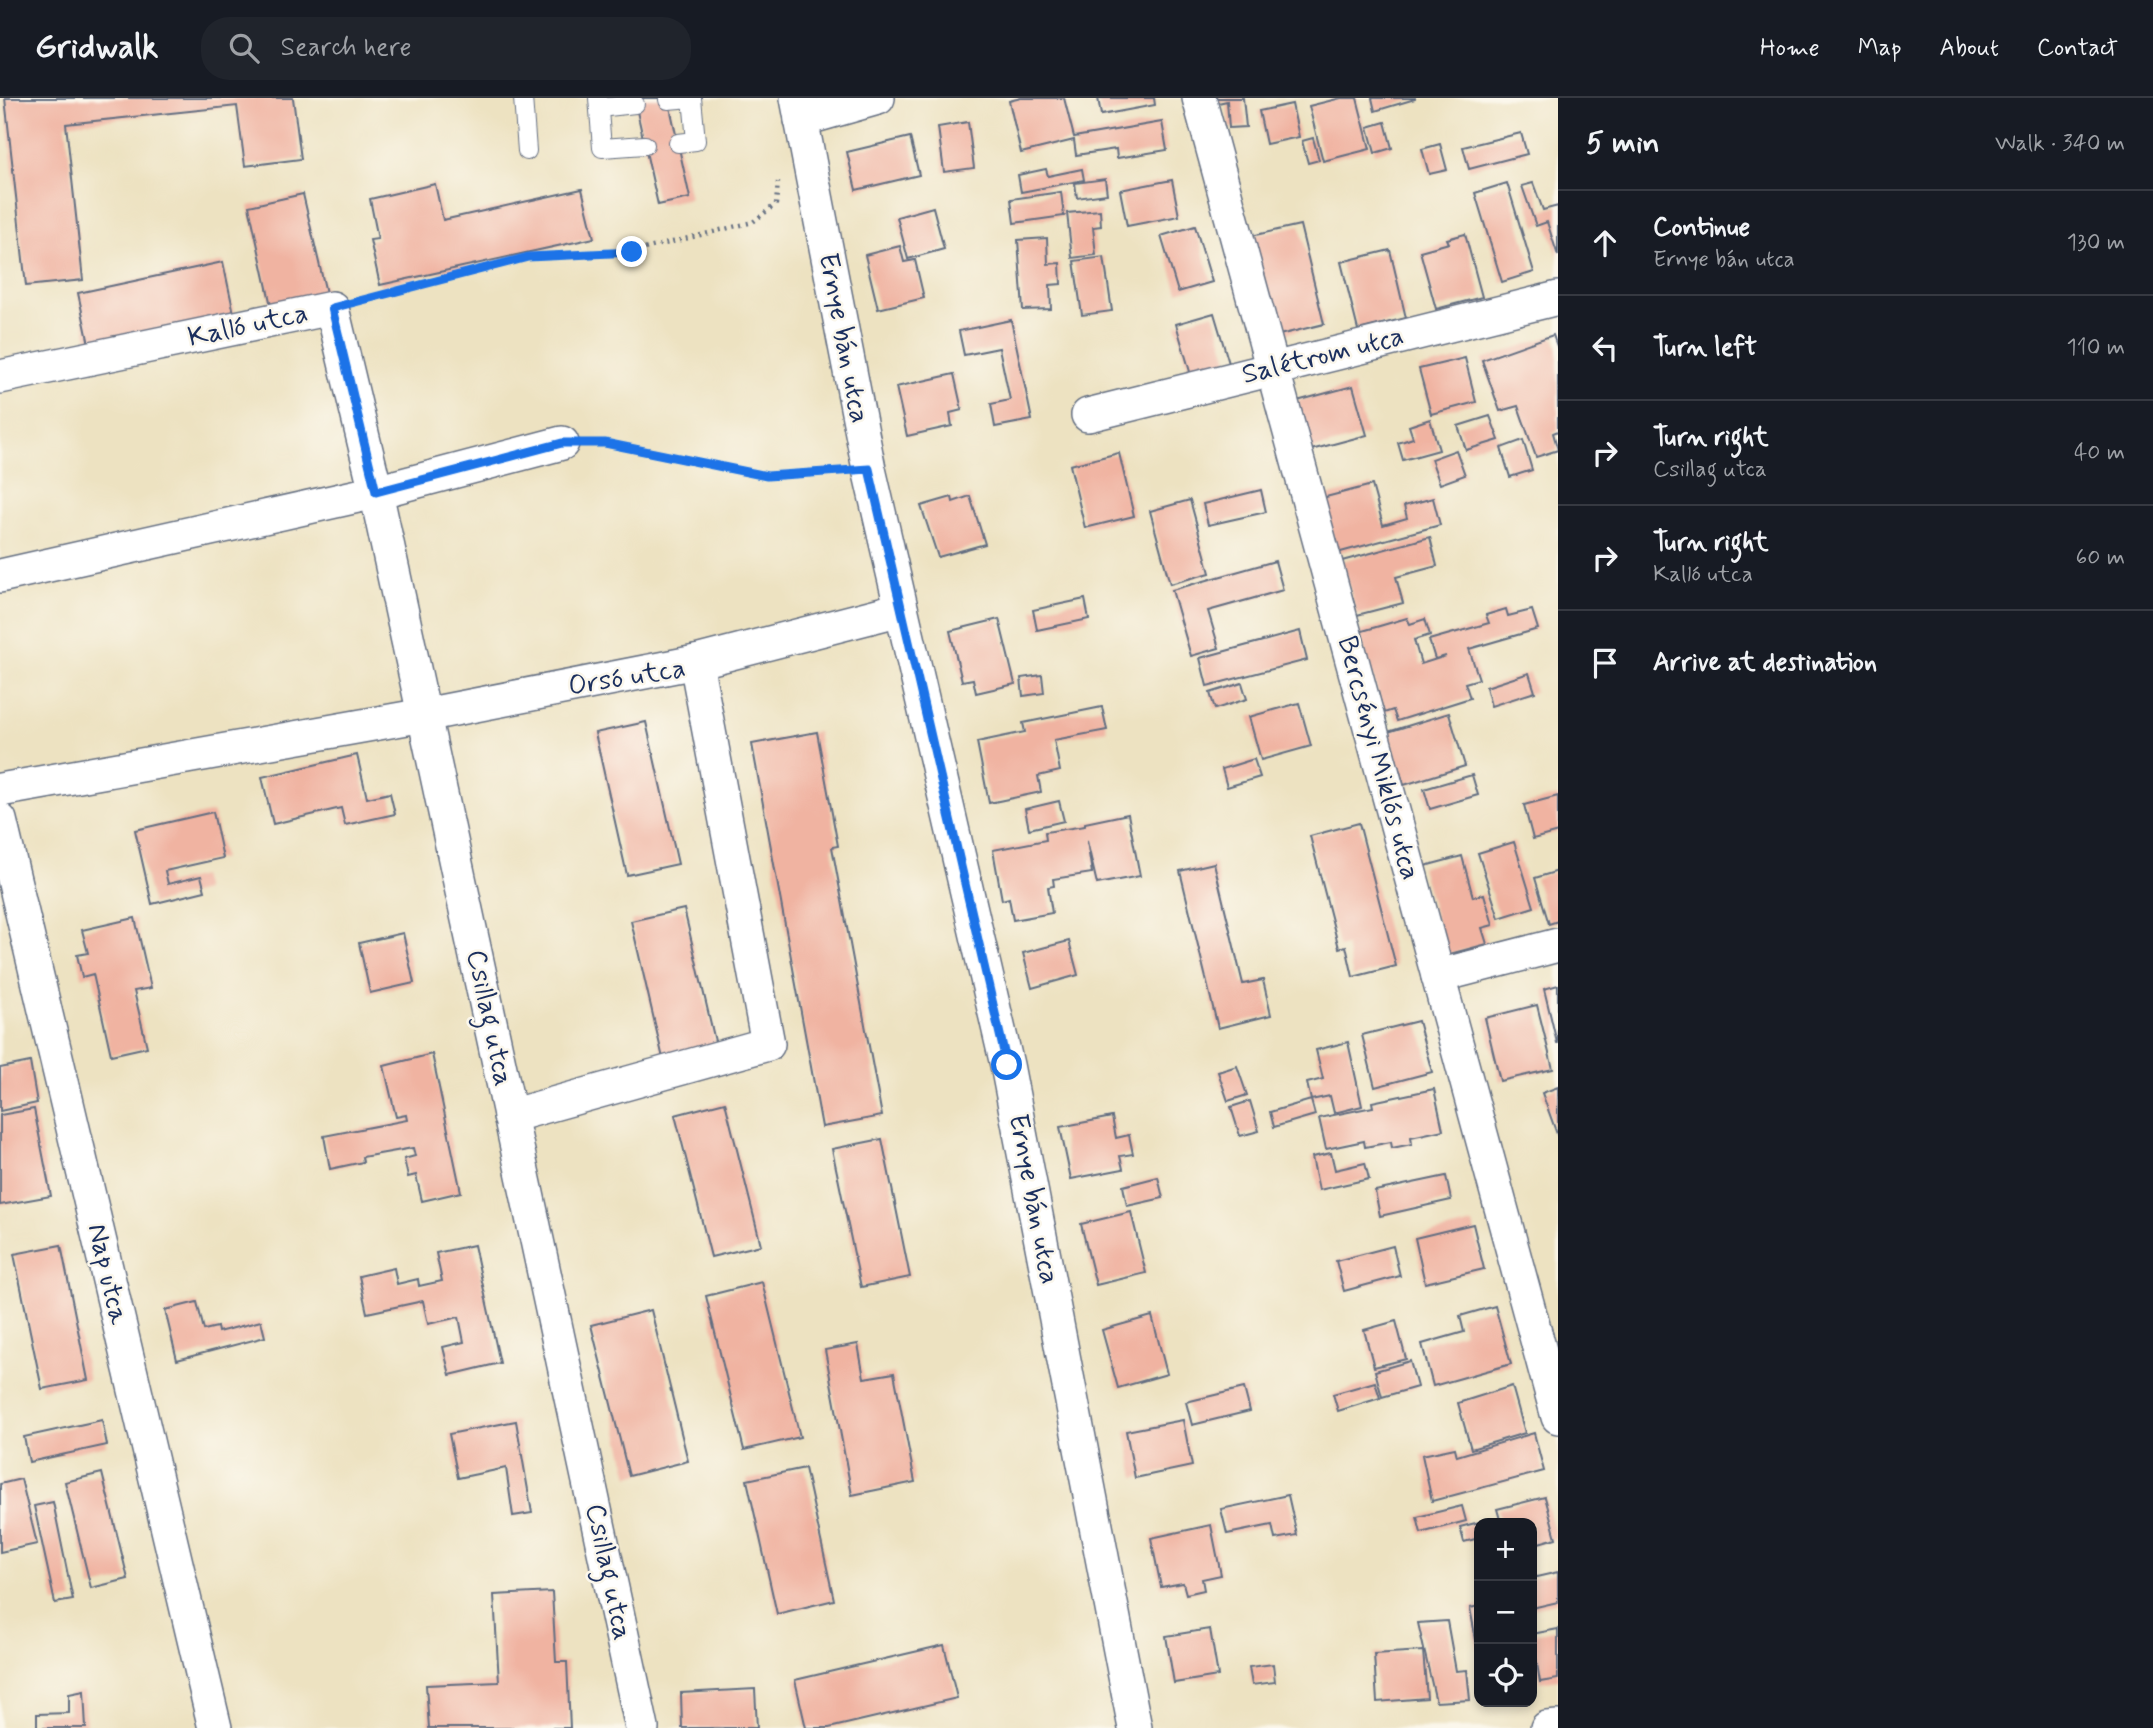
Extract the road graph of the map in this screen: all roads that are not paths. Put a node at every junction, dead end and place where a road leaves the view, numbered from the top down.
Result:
1 (523, 98) edge
2 (692, 98) edge
3 (878, 98) edge
4 (1199, 98) edge
5 (668, 100) dead end
6 (599, 103) edge
7 (635, 104) dead end
8 (799, 109) edge
9 (678, 143) dead end
10 (645, 145) dead end
11 (527, 150) dead end
12 (1558, 298) edge
13 (332, 308) joint
14 (1273, 369) junction
15 (0, 377) edge
16 (1088, 415) dead end
17 (562, 443) road end
18 (376, 492) junction
19 (0, 576) edge
20 (901, 609) junction
21 (696, 662) junction
22 (424, 715) junction
23 (0, 790) edge
24 (0, 820) edge
25 (1558, 945) edge
26 (1438, 976) junction
27 (510, 1116) junction
28 (1558, 1417) edge
29 (1558, 1727) edge
30 (215, 1728) edge
31 (642, 1728) edge
32 (1135, 1728) edge
33 (1547, 1728) edge

1 - 11 lane
2 - 5 lane
2 - 9 lane
3 - 8 street
4 - 14 street, Bercsényi Miklós utca
6 - 7 lane
6 - 10 lane
8 - 20 street, Ernye bán utca
12 - 14 street, Salétrom utca
13 - 15 street, Kalló utca
13 - 18 street, Csillag utca
14 - 16 street, Salétrom utca
14 - 26 street, Bercsényi Miklós utca
17 - 18 street
18 - 19 street
18 - 22 street, Csillag utca
20 - 21 street
20 - 32 street, Ernye bán utca
21 - 22 street, Orsó utca
21 - 27 street, Orsó utca
22 - 23 street, Orsó utca
22 - 27 street, Csillag utca
24 - 30 street, Nap utca
25 - 26 street
26 - 28 street, Bercsényi Miklós utca
27 - 31 street, Csillag utca
29 - 33 street

